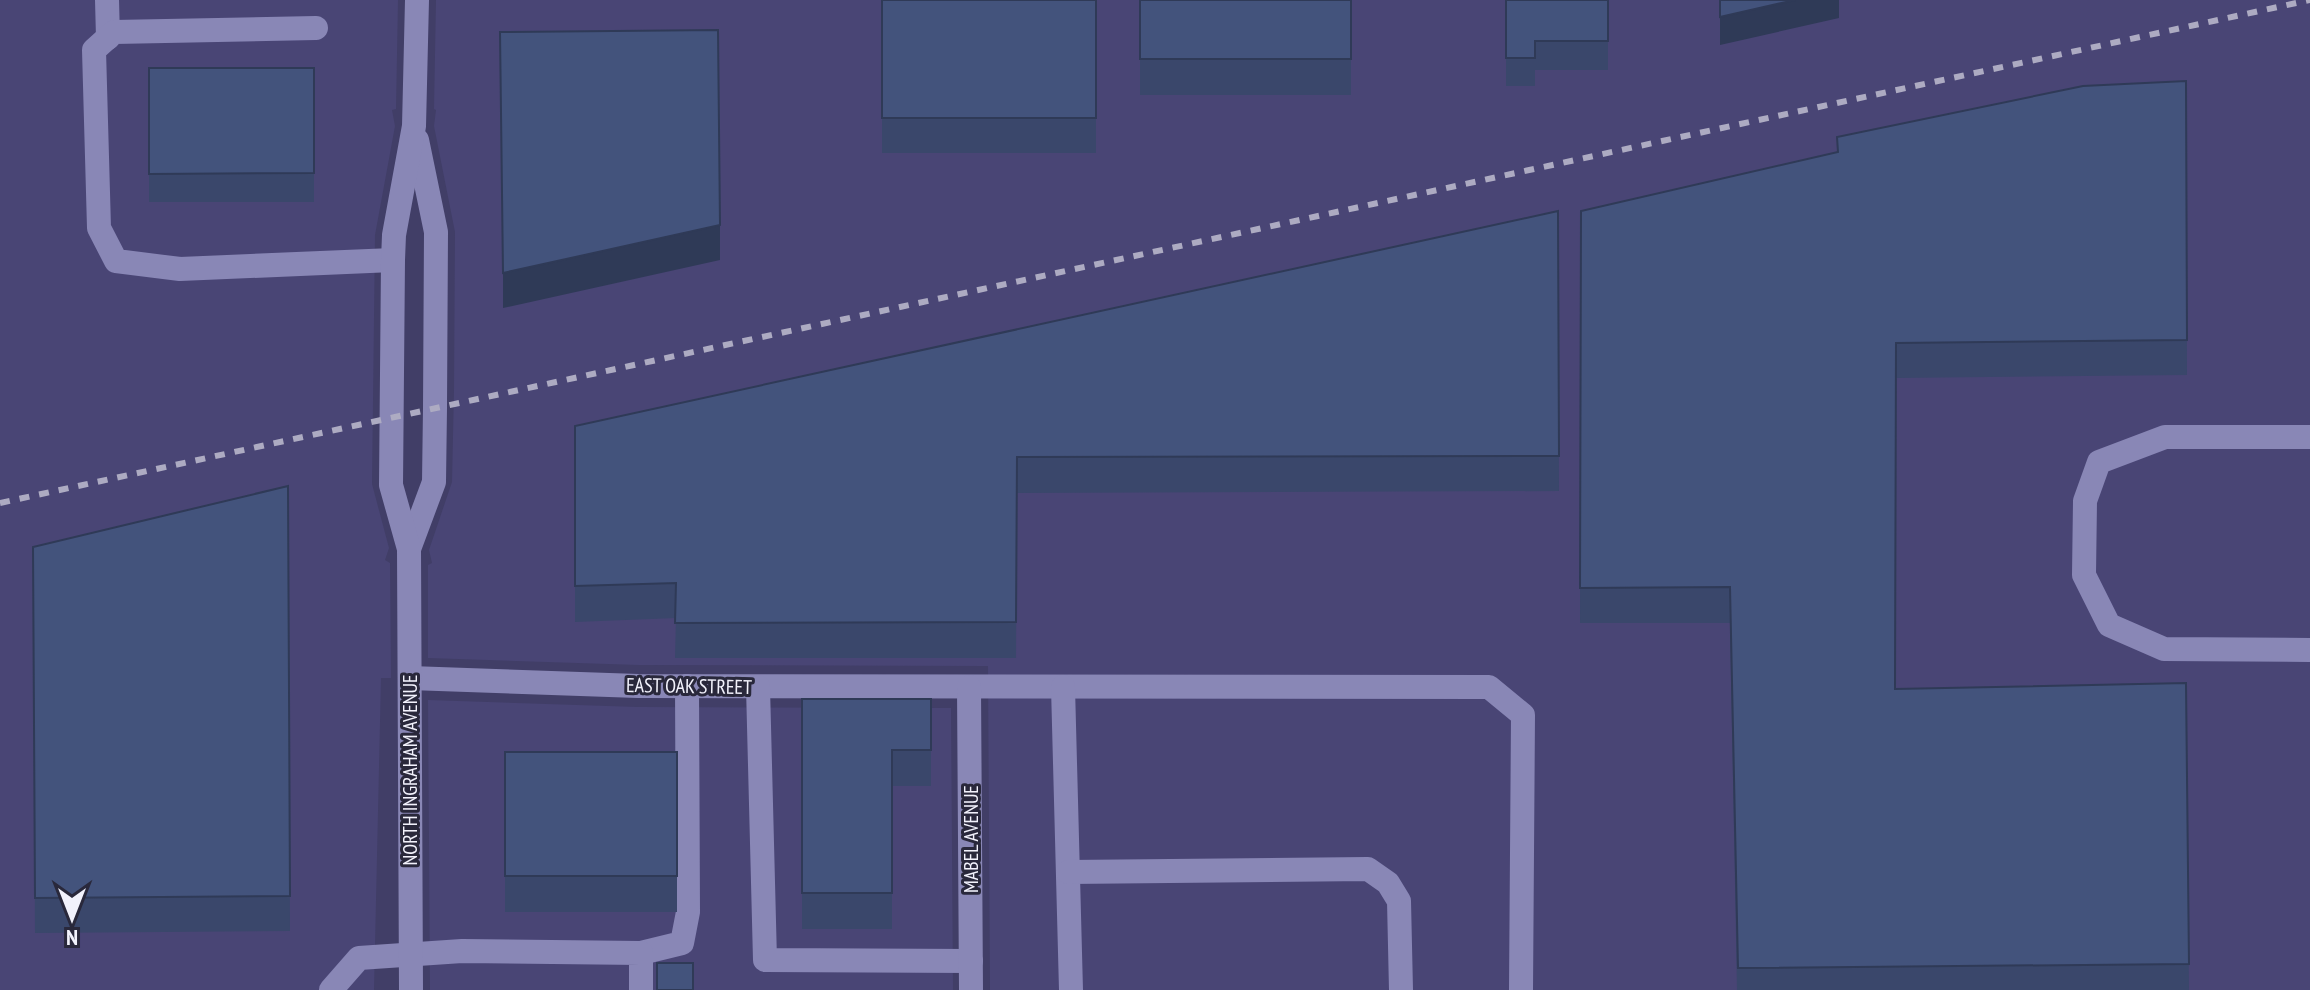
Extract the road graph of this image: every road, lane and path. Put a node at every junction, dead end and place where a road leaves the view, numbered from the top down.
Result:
1 (107, 0) edge
2 (417, 0) edge
3 (316, 28) dead end
4 (108, 38) junction
5 (414, 126) junction
6 (393, 260) junction
7 (2310, 437) edge
8 (409, 549) junction
9 (2310, 650) edge
10 (410, 678) junction
11 (687, 686) junction
12 (758, 687) junction
13 (969, 687) junction
14 (1063, 687) junction
15 (657, 755) edge
16 (688, 755) junction
17 (1068, 872) junction
18 (641, 953) junction
19 (411, 954) junction
20 (971, 961) junction
21 (331, 990) edge
22 (411, 990) edge
23 (641, 990) edge
24 (971, 990) edge
25 (1071, 990) edge
26 (1401, 990) edge
27 (1521, 990) edge

1 - 4 street
2 - 5 street, NORTH INGRAHAM AVENUE
3 - 4 street
4 - 6 street
5 - 6 street, NORTH INGRAHAM AVENUE
5 - 8 street, NORTH INGRAHAM AVENUE
6 - 8 street, NORTH INGRAHAM AVENUE
7 - 9 street
8 - 10 street, NORTH INGRAHAM AVENUE
10 - 11 street, EAST OAK STREET
10 - 19 street, NORTH INGRAHAM AVENUE
11 - 12 street, EAST OAK STREET
11 - 16 street
12 - 13 street, EAST OAK STREET
12 - 20 street
13 - 14 street, EAST OAK STREET
13 - 20 street, MABEL AVENUE
14 - 17 street
14 - 27 street, EAST OAK STREET
15 - 16 street
16 - 18 street
17 - 25 street
17 - 26 street
18 - 19 street
18 - 23 street
19 - 21 street
19 - 22 street, NORTH INGRAHAM AVENUE
20 - 24 street, MABEL AVENUE

